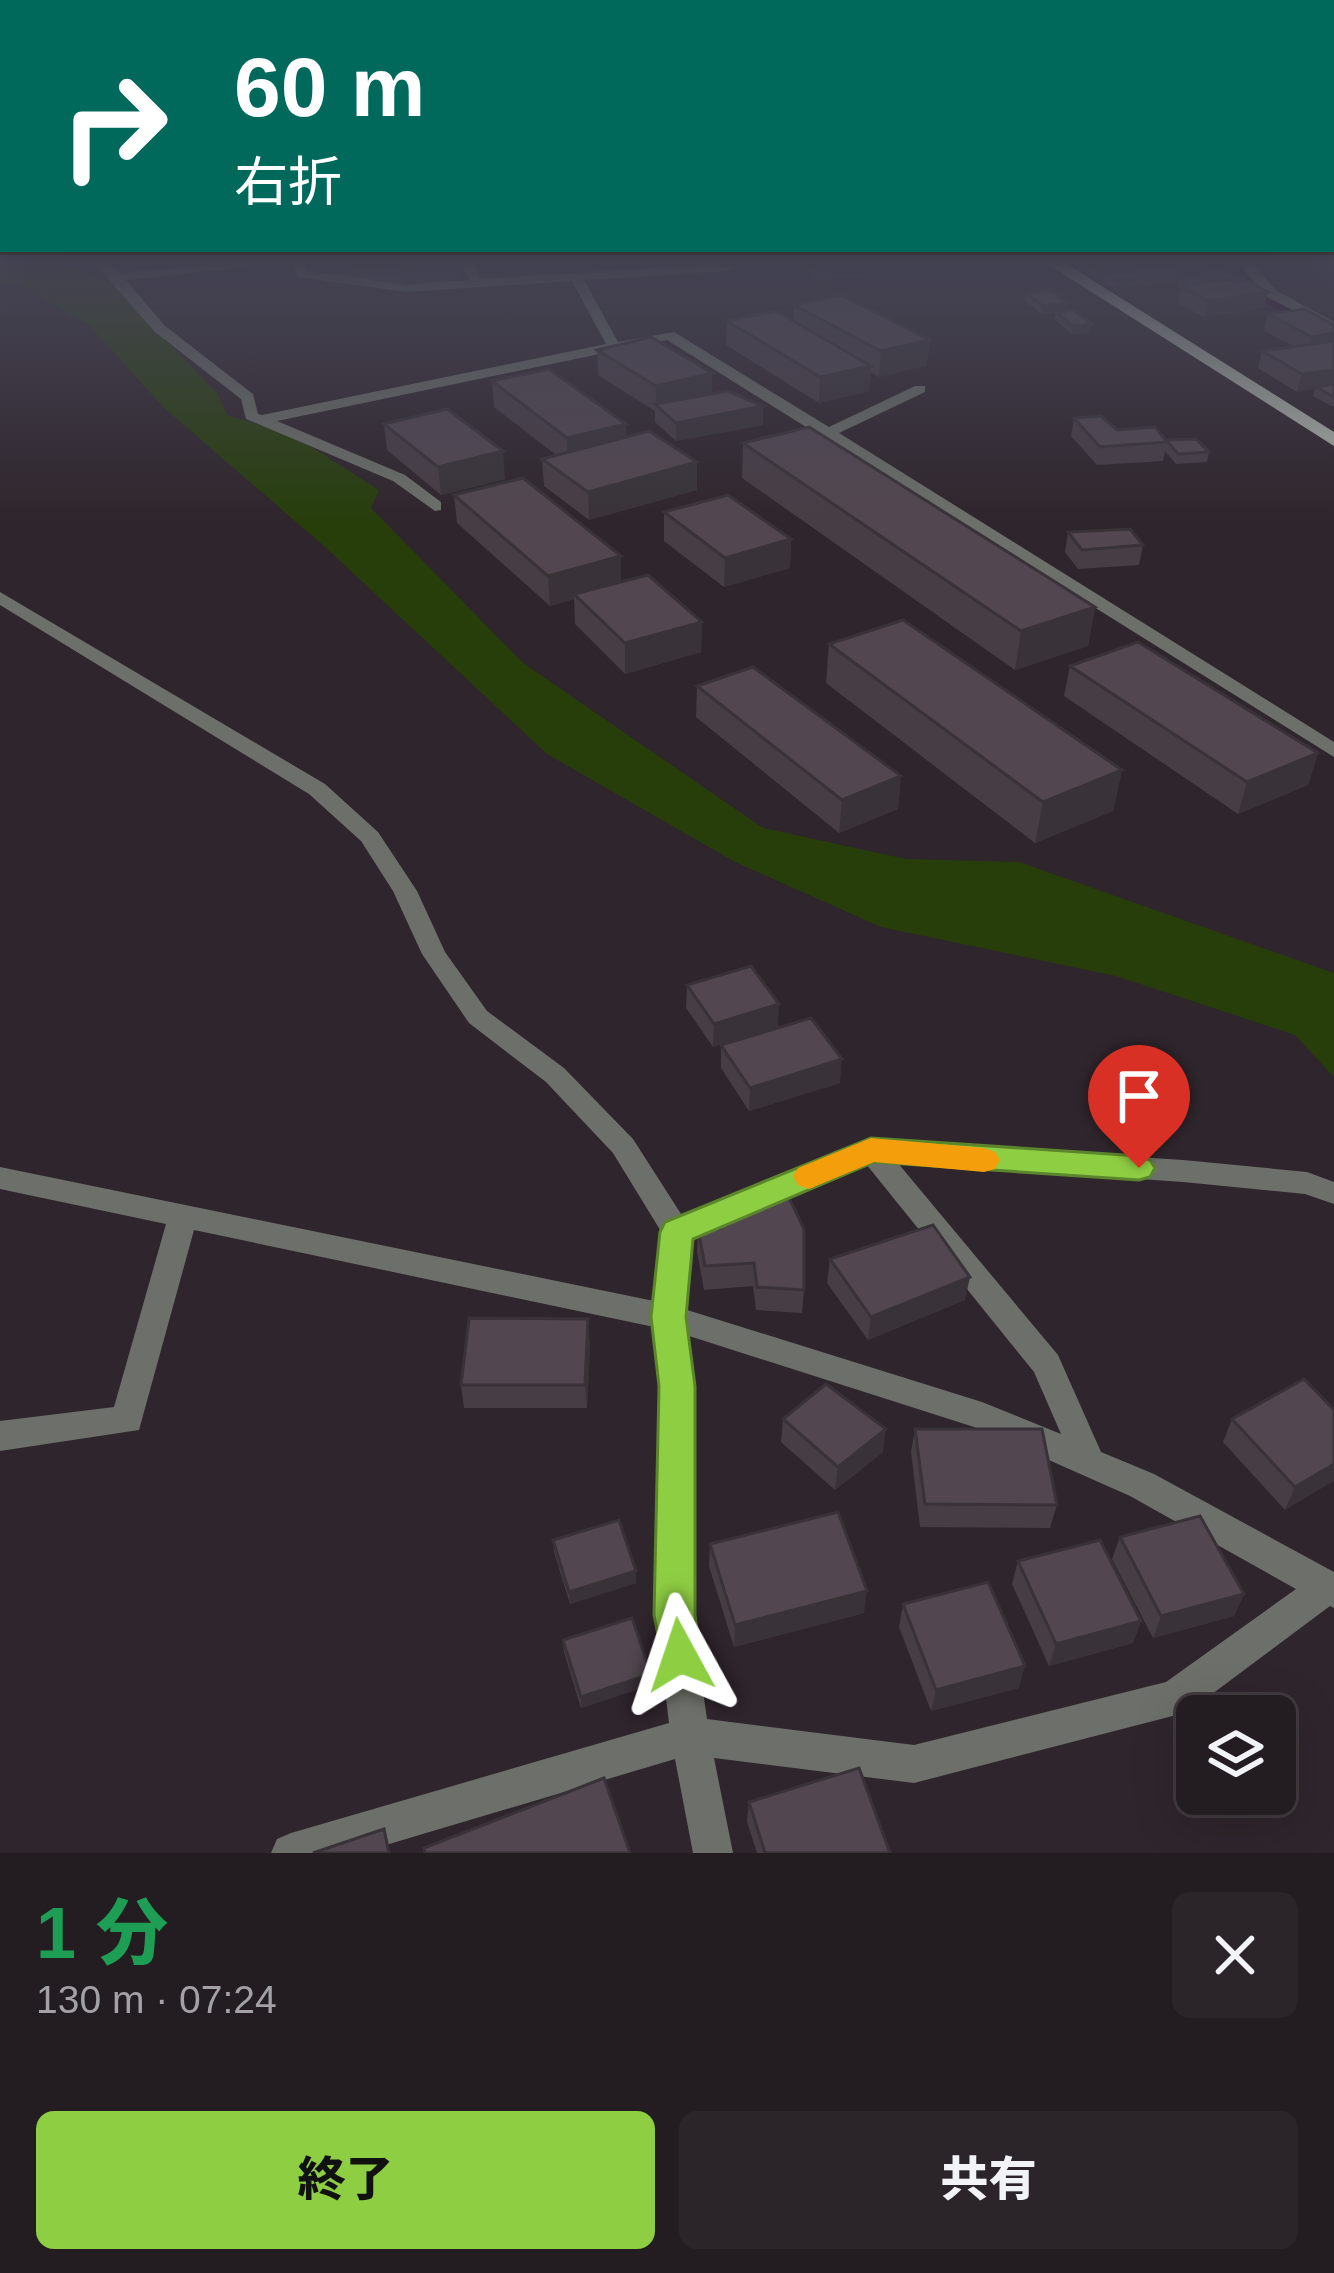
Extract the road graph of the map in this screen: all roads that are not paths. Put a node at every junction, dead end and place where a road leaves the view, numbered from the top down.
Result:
1 (186, 349) edge
2 (602, 349) edge
3 (692, 349) edge
4 (1191, 349) edge
5 (920, 389) dead end
6 (260, 419) junction
7 (828, 433) junction
8 (1334, 440) edge
9 (435, 506) dead end
10 (0, 597) edge
11 (1334, 751) edge
12 (871, 1150) junction
13 (0, 1178) edge
14 (1334, 1193) edge
15 (182, 1215) junction
16 (677, 1232) junction
17 (668, 1317) junction
18 (0, 1436) edge
19 (1089, 1462) junction
20 (1330, 1590) edge
21 (690, 1736) junction
22 (291, 1853) edge
23 (713, 1853) edge

1 - 6 street
2 - 6 street
3 - 7 street
4 - 8 main road
5 - 7 street
6 - 9 street
7 - 11 street
10 - 16 street
12 - 14 street
12 - 16 street
12 - 19 street
13 - 15 street
15 - 17 street
15 - 18 street
16 - 17 street
17 - 19 street
17 - 21 street
19 - 20 street
20 - 21 street
21 - 22 street
21 - 23 street

